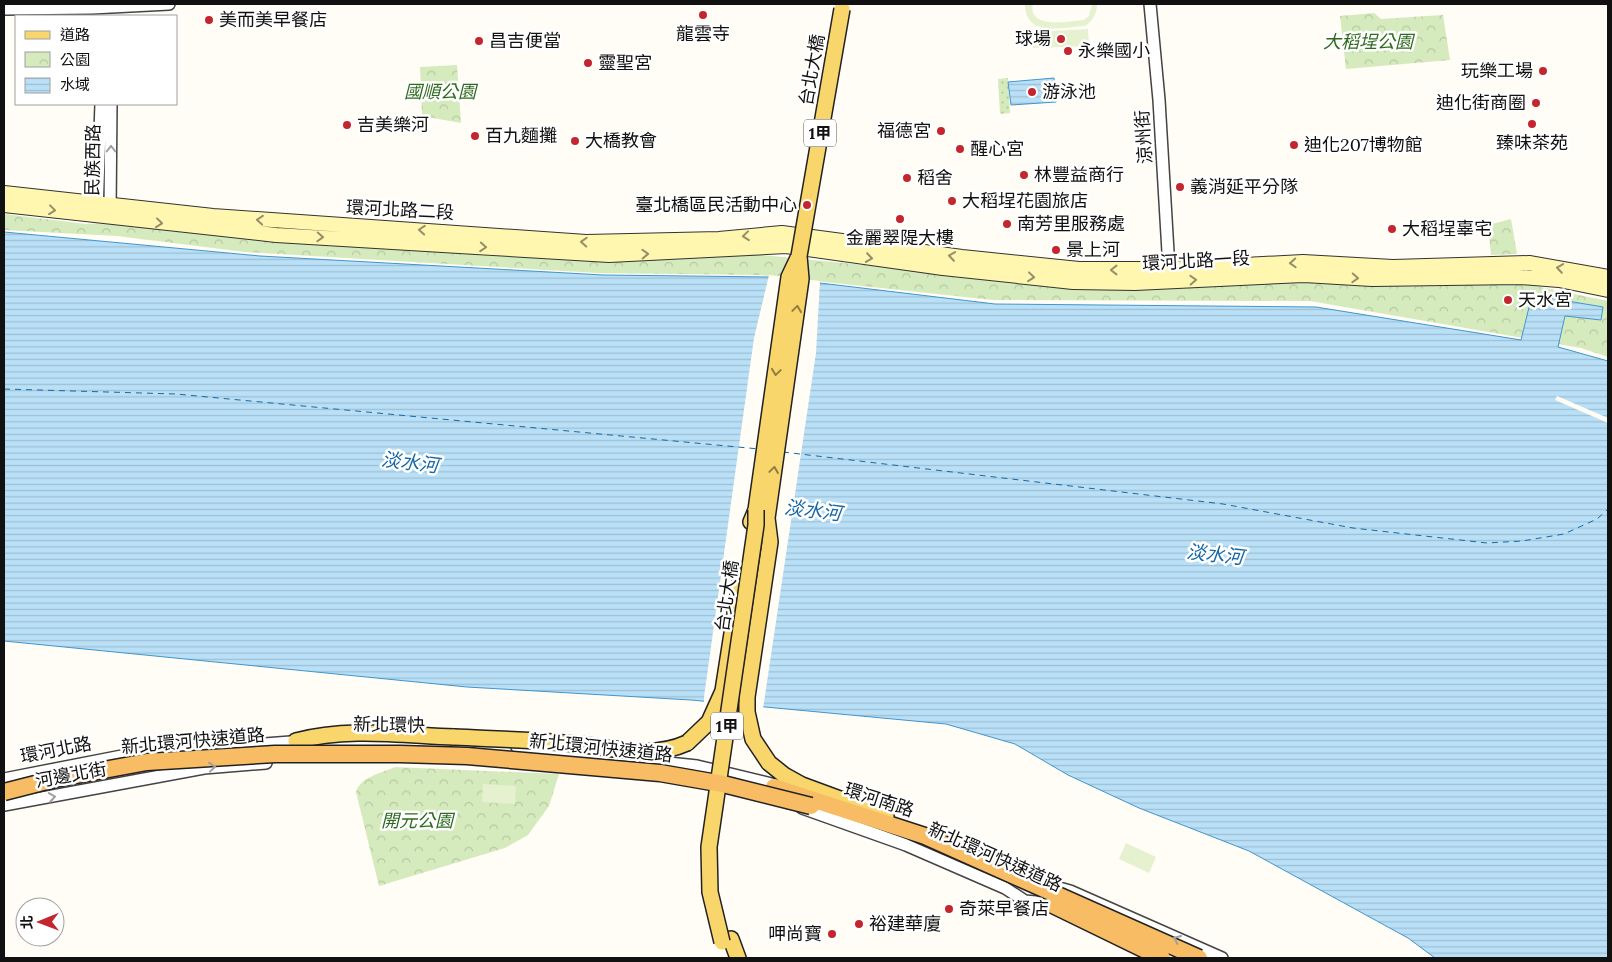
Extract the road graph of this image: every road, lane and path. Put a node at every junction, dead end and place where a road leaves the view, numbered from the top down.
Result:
1 (169, 4) edge
2 (1150, 4) edge
3 (843, 5) edge
4 (4, 9) edge
5 (106, 11) edge
6 (101, 105) edge
7 (111, 105) edge
8 (4, 193) edge
9 (4, 205) edge
10 (104, 210) junction
11 (795, 234) joint
12 (786, 246) joint
13 (1169, 269) junction
14 (1608, 277) edge
15 (1608, 290) edge
16 (762, 514) junction
17 (296, 741) junction
18 (743, 775) joint
19 (4, 780) edge
20 (774, 787) joint
21 (740, 791) joint
22 (4, 792) edge
23 (4, 805) edge
24 (1053, 886) junction
25 (726, 941) junction
26 (727, 958) edge
27 (738, 958) edge
28 (1162, 958) edge
29 (1177, 958) edge
30 (1185, 958) edge
31 (1199, 958) edge
32 (1222, 958) edge

1 - 5 street
2 - 13 street, 涼州街
3 - 16 main road, 台北大橋 / 1甲, bridge
4 - 5 street
6 - 10 street, 民族西路
10 -> 7 street, 民族西路
8 - 10 main road, 環河北路二段
9 -> 10 main road, 環河北路二段
11 -> 10 main road, 環河北路二段
10 -> 12 main road, 環河北路二段
13 -> 11 main road, 環河北路一段
12 -> 15 main road, 環河北路一段
14 -> 13 main road, 環河北路一段
16 - 17 main road, bridge
16 - 24 main road
16 - 25 main road, 台北大橋 / 1甲
17 - 18 street, 環河北路
17 - 19 street, 環河北路
18 - 24 street, 環河南路
19 - 20 highway, 新北環快
20 - 31 highway, 新北環河快速道路, bridge
23 -> 21 street, 河邊北街
21 - 29 street, 環河南路
22 - 28 highway, 新北環河快速道路, bridge
24 - 30 highway, bridge
32 -> 24 street, 環河南路
25 - 26 main road, 1甲
25 - 27 main road, 1甲

